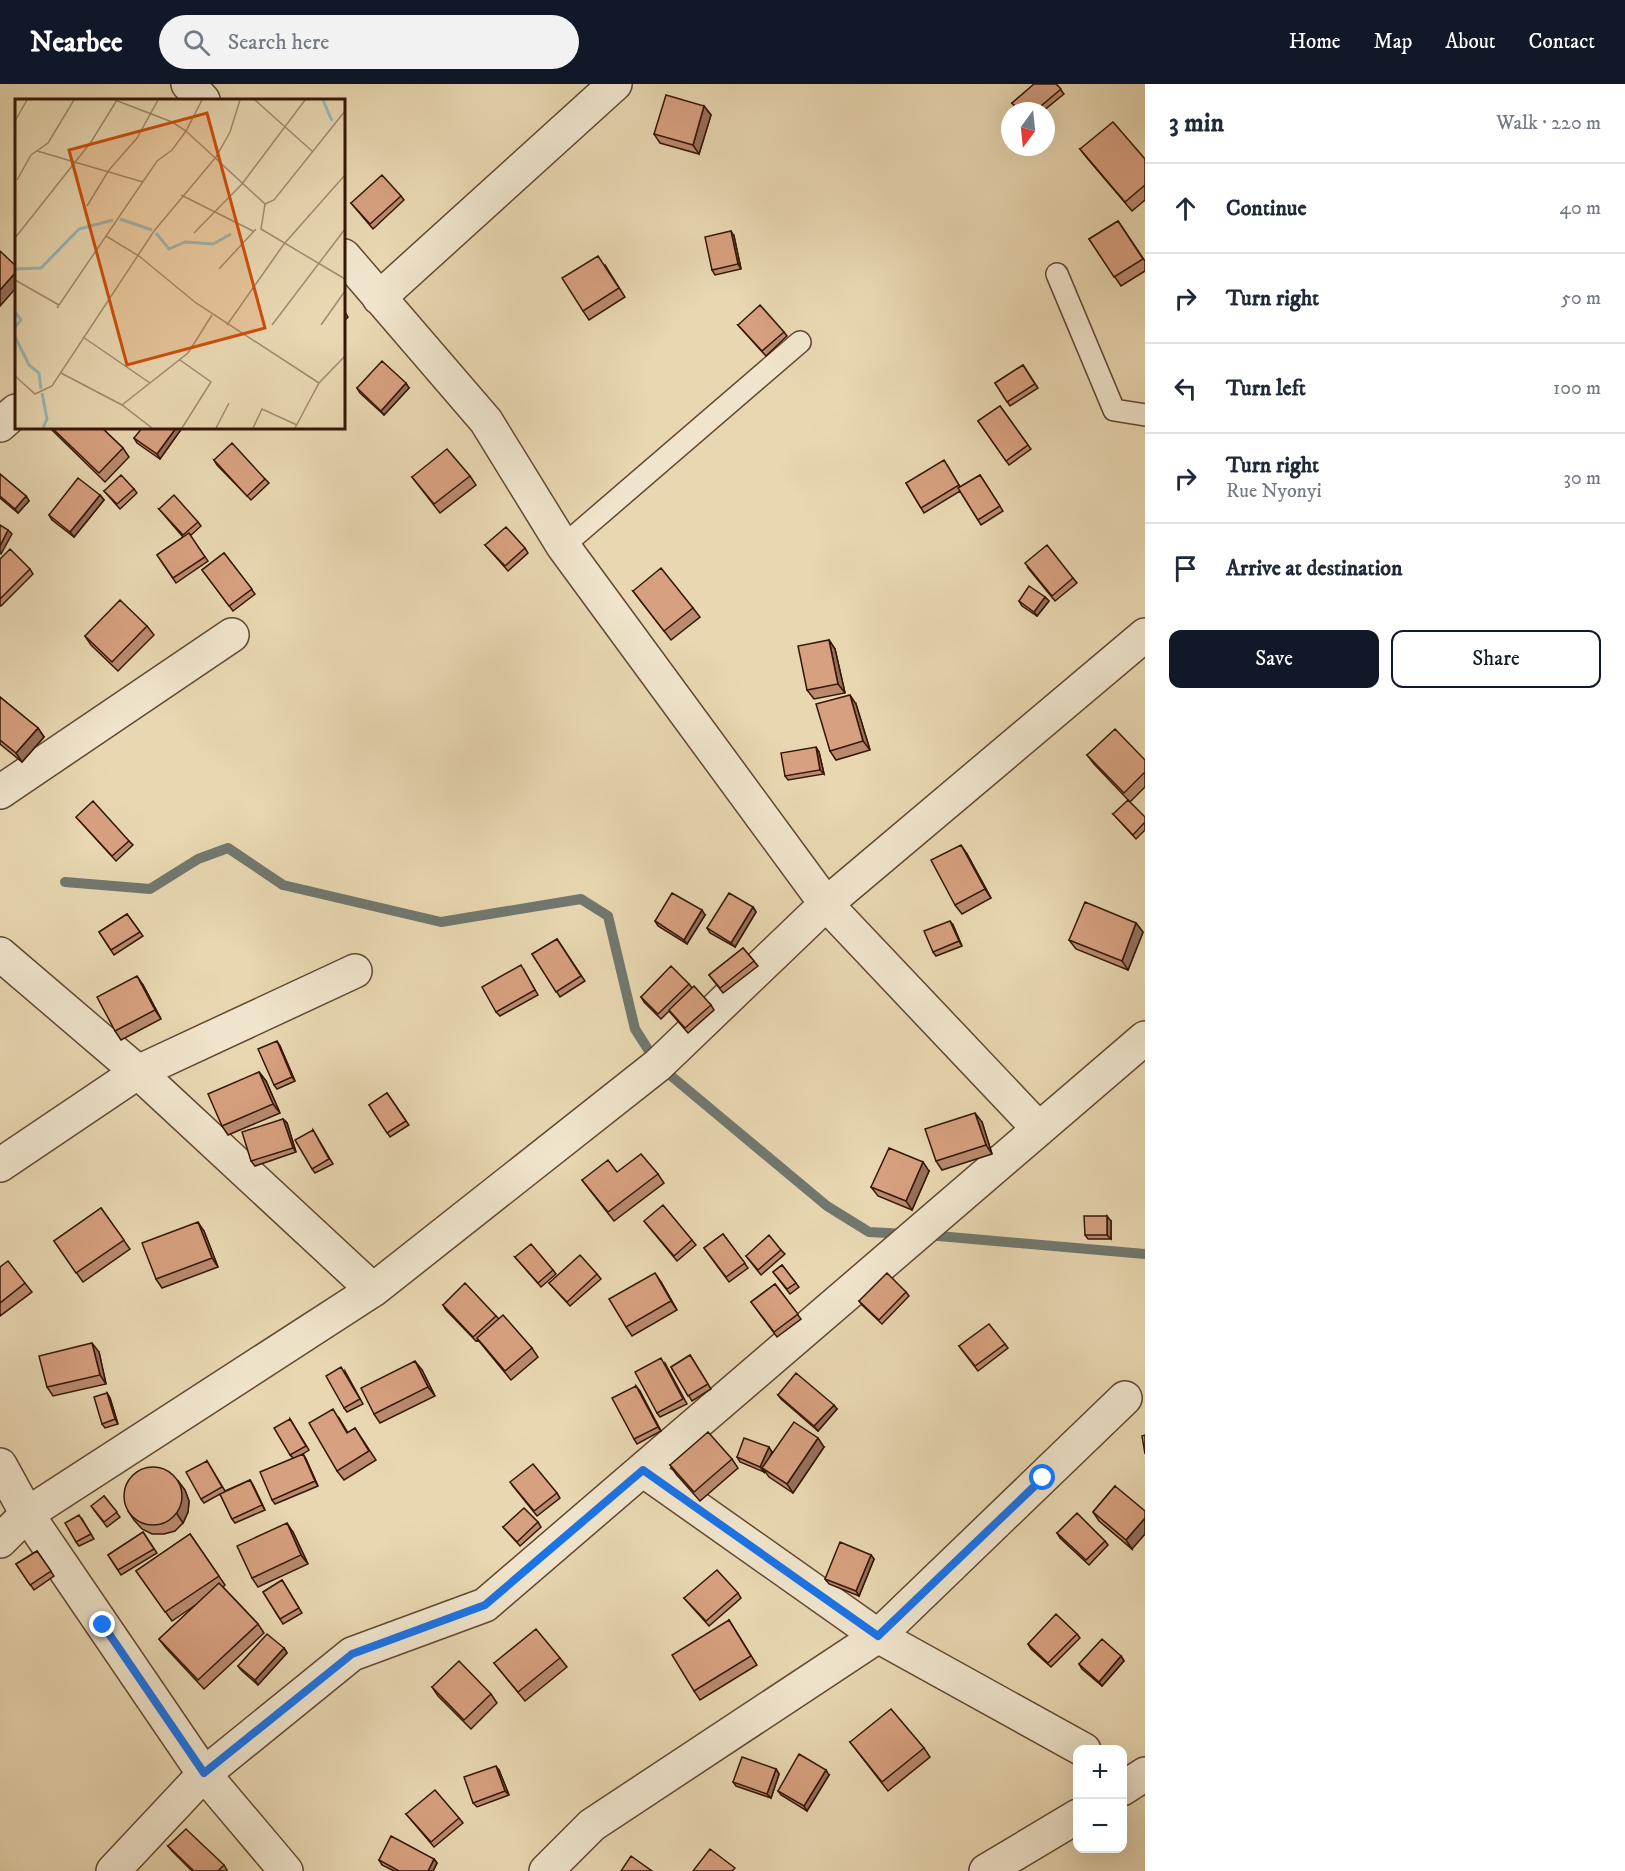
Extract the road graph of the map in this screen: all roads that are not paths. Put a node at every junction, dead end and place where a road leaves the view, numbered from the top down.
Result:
1 (188, 84) edge
2 (615, 84) edge
3 (203, 99) edge
4 (345, 257) edge
5 (1057, 274) dead end
6 (379, 298) junction
7 (800, 342) dead end
8 (15, 412) edge
9 (1145, 415) edge
10 (0, 425) edge
11 (563, 546) junction
12 (232, 634) dead end
13 (1145, 635) edge
14 (0, 792) edge
15 (826, 904) junction
16 (0, 954) edge
17 (355, 971) dead end
18 (1145, 1038) edge
19 (138, 1072) junction
20 (1039, 1129) junction
21 (0, 1165) edge
22 (373, 1290) junction
23 (1125, 1398) dead end
24 (0, 1465) edge
25 (643, 1470) junction
26 (27, 1514) junction
27 (0, 1541) edge
28 (878, 1636) junction
29 (1077, 1745) edge
30 (204, 1773) junction
31 (1073, 1818) edge
32 (113, 1871) edge
33 (286, 1871) edge
34 (546, 1871) edge
35 (986, 1871) edge

1 - 3 street
2 - 6 street
4 - 6 street
5 - 9 lane
6 - 11 street
7 - 11 lane
8 - 10 street
11 - 15 street
12 - 14 street
13 - 15 street
15 - 20 street
15 - 22 street
16 - 19 street
17 - 19 street
18 - 20 street
19 - 21 street
19 - 22 street
20 - 25 street
22 - 26 street
23 - 28 street
24 - 26 street
25 - 28 street
25 - 30 street
26 - 27 street
26 - 30 street
28 - 29 street
28 - 34 street
30 - 32 street
30 - 33 street
31 - 35 street

